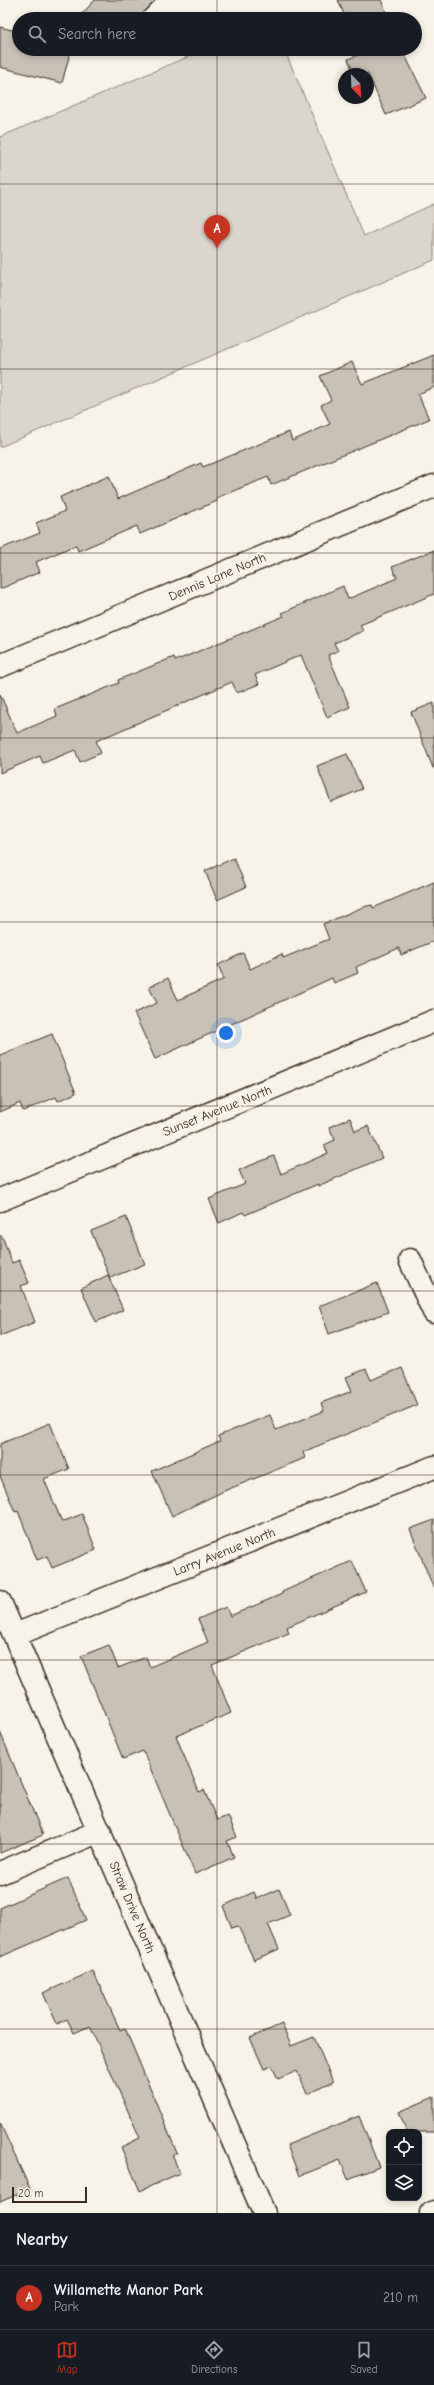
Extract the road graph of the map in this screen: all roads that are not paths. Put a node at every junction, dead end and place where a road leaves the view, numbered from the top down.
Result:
1 (434, 486) edge
2 (0, 666) edge
3 (434, 1021) edge
4 (0, 1200) edge
5 (410, 1260) dead end
6 (434, 1312) edge
7 (434, 1467) edge
8 (0, 1602) edge
9 (15, 1635) junction
10 (100, 1831) junction
11 (0, 1873) edge
12 (434, 2212) edge
13 (264, 2213) edge
14 (431, 2213) edge

1 - 2 street, Dennis Lane North
3 - 4 street, Sunset Avenue North
5 - 6 street
7 - 9 street, Larry Avenue North
8 - 9 street, Straw Drive North
9 - 10 street, Straw Drive North
10 - 11 street
10 - 13 street, Straw Drive North
12 - 14 street

